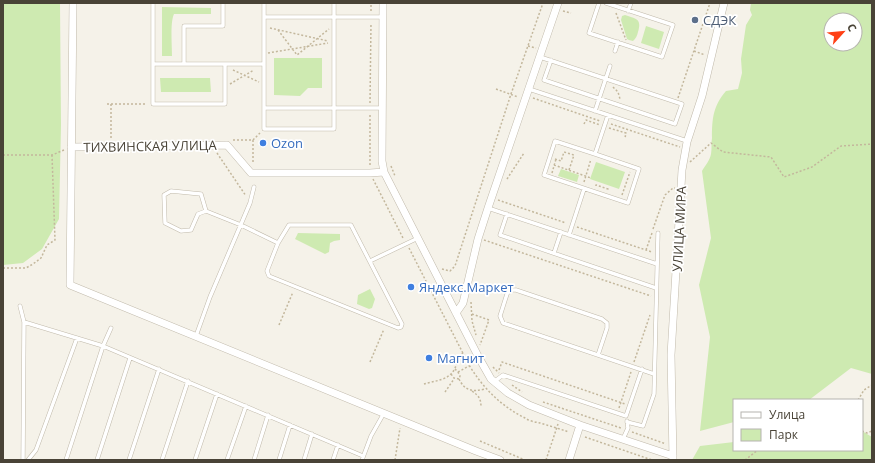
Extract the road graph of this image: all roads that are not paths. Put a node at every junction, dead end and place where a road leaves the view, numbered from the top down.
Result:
1 (72, 3) edge
2 (153, 3) edge
3 (222, 3) edge
4 (264, 3) edge
5 (334, 3) edge
6 (383, 3) edge
7 (558, 3) edge
8 (599, 3) edge
9 (606, 3) edge
10 (631, 3) edge
11 (724, 3) edge
12 (628, 11) junction
13 (264, 17) junction
14 (334, 17) junction
15 (383, 17) junction
16 (618, 42) junction
17 (615, 51) dead end
18 (539, 53) junction
19 (551, 60) junction
20 (153, 64) junction
21 (184, 64) junction
22 (225, 64) junction
23 (264, 64) junction
24 (610, 66) dead end
25 (608, 79) junction
26 (529, 89) junction
27 (599, 98) junction
28 (264, 108) junction
29 (334, 108) junction
30 (383, 108) junction
31 (595, 111) junction
32 (608, 115) junction
33 (687, 142) junction
34 (71, 147) junction
35 (594, 154) junction
36 (384, 172) junction
37 (254, 187) dead end
38 (583, 188) junction
39 (488, 208) junction
40 (206, 211) junction
41 (507, 214) junction
42 (241, 225) junction
43 (561, 232) junction
44 (658, 233) dead end
45 (569, 235) junction
46 (418, 238) junction
47 (278, 243) junction
48 (554, 253) junction
49 (370, 261) junction
50 (657, 264) junction
51 (656, 288) junction
52 (20, 306) dead end
53 (456, 313) junction
54 (24, 322) junction
55 (111, 328) dead end
56 (196, 336) junction
57 (77, 338) junction
58 (103, 346) junction
59 (598, 355) junction
60 (130, 358) junction
61 (642, 369) junction
62 (159, 370) junction
63 (654, 374) junction
64 (188, 381) junction
65 (495, 381) junction
66 (217, 394) junction
67 (246, 406) junction
68 (384, 413) junction
69 (268, 416) junction
70 (626, 416) junction
71 (627, 422) junction
72 (290, 425) junction
73 (580, 425) junction
74 (312, 434) junction
75 (623, 439) junction
76 (338, 445) junction
77 (363, 458) edge
78 (673, 458) edge
79 (23, 460) edge
80 (28, 460) edge
81 (66, 460) edge
82 (97, 460) edge
83 (129, 460) edge
84 (162, 460) edge
85 (194, 460) edge
86 (227, 460) edge
87 (254, 460) edge
88 (279, 460) edge
89 (304, 460) edge
90 (333, 460) edge
91 (500, 460) edge
92 (569, 460) edge

1 - 34 street, ТИХВИНСКАЯ УЛИЦА
2 - 20 lane
3 - 21 lane
4 - 13 lane
5 - 14 lane
6 - 15 street
7 - 18 street
8 - 16 lane
9 - 12 lane
10 - 12 lane
11 - 33 street, УЛИЦА МИРА
12 - 16 lane
13 - 14 lane
13 - 23 lane
14 - 15 lane
14 - 29 lane
15 - 30 street
16 - 17 lane
18 - 19 lane
18 - 26 street
19 - 25 lane
19 - 27 lane
20 - 21 lane
20 - 22 lane
21 - 22 lane
22 - 23 lane
23 - 28 lane
24 - 25 lane
25 - 27 lane
25 - 27 lane
26 - 31 lane
26 - 39 street
27 - 31 lane
28 - 29 lane
28 - 29 lane
29 - 30 lane
30 - 36 street
31 - 32 lane
32 - 33 lane
32 - 35 lane
33 - 78 street, УЛИЦА МИРА
34 - 36 street, ТИХВИНСКАЯ УЛИЦА
34 - 56 street
35 - 38 lane
35 - 38 lane
36 - 46 street
37 - 42 lane
38 - 45 lane
39 - 41 lane
39 - 53 street
40 - 40 lane
40 - 42 lane
41 - 43 lane
41 - 48 lane
42 - 47 lane
42 - 56 lane
43 - 45 lane
43 - 48 lane
44 - 50 lane
45 - 50 lane
46 - 49 lane
46 - 53 street
47 - 49 lane
47 - 49 lane
48 - 51 lane
50 - 51 lane
51 - 63 lane
52 - 54 lane
53 - 65 street
54 - 57 lane
54 - 79 lane
55 - 58 lane
56 - 68 street
57 - 58 lane
57 - 80 lane
58 - 60 lane
58 - 81 lane
59 - 59 lane
59 - 61 lane
60 - 62 lane
60 - 82 lane
61 - 63 lane
61 - 70 lane
62 - 64 lane
62 - 83 lane
63 - 71 lane
64 - 66 lane
64 - 84 lane
65 - 70 lane
65 - 73 street
66 - 67 lane
66 - 85 lane
67 - 69 lane
67 - 86 lane
68 - 77 lane
68 - 91 street
69 - 72 lane
69 - 87 lane
70 - 71 lane
71 - 75 lane
72 - 74 lane
72 - 88 lane
73 - 75 street
73 - 92 street
74 - 76 lane
74 - 89 lane
75 - 78 street
76 - 77 lane
76 - 90 lane

